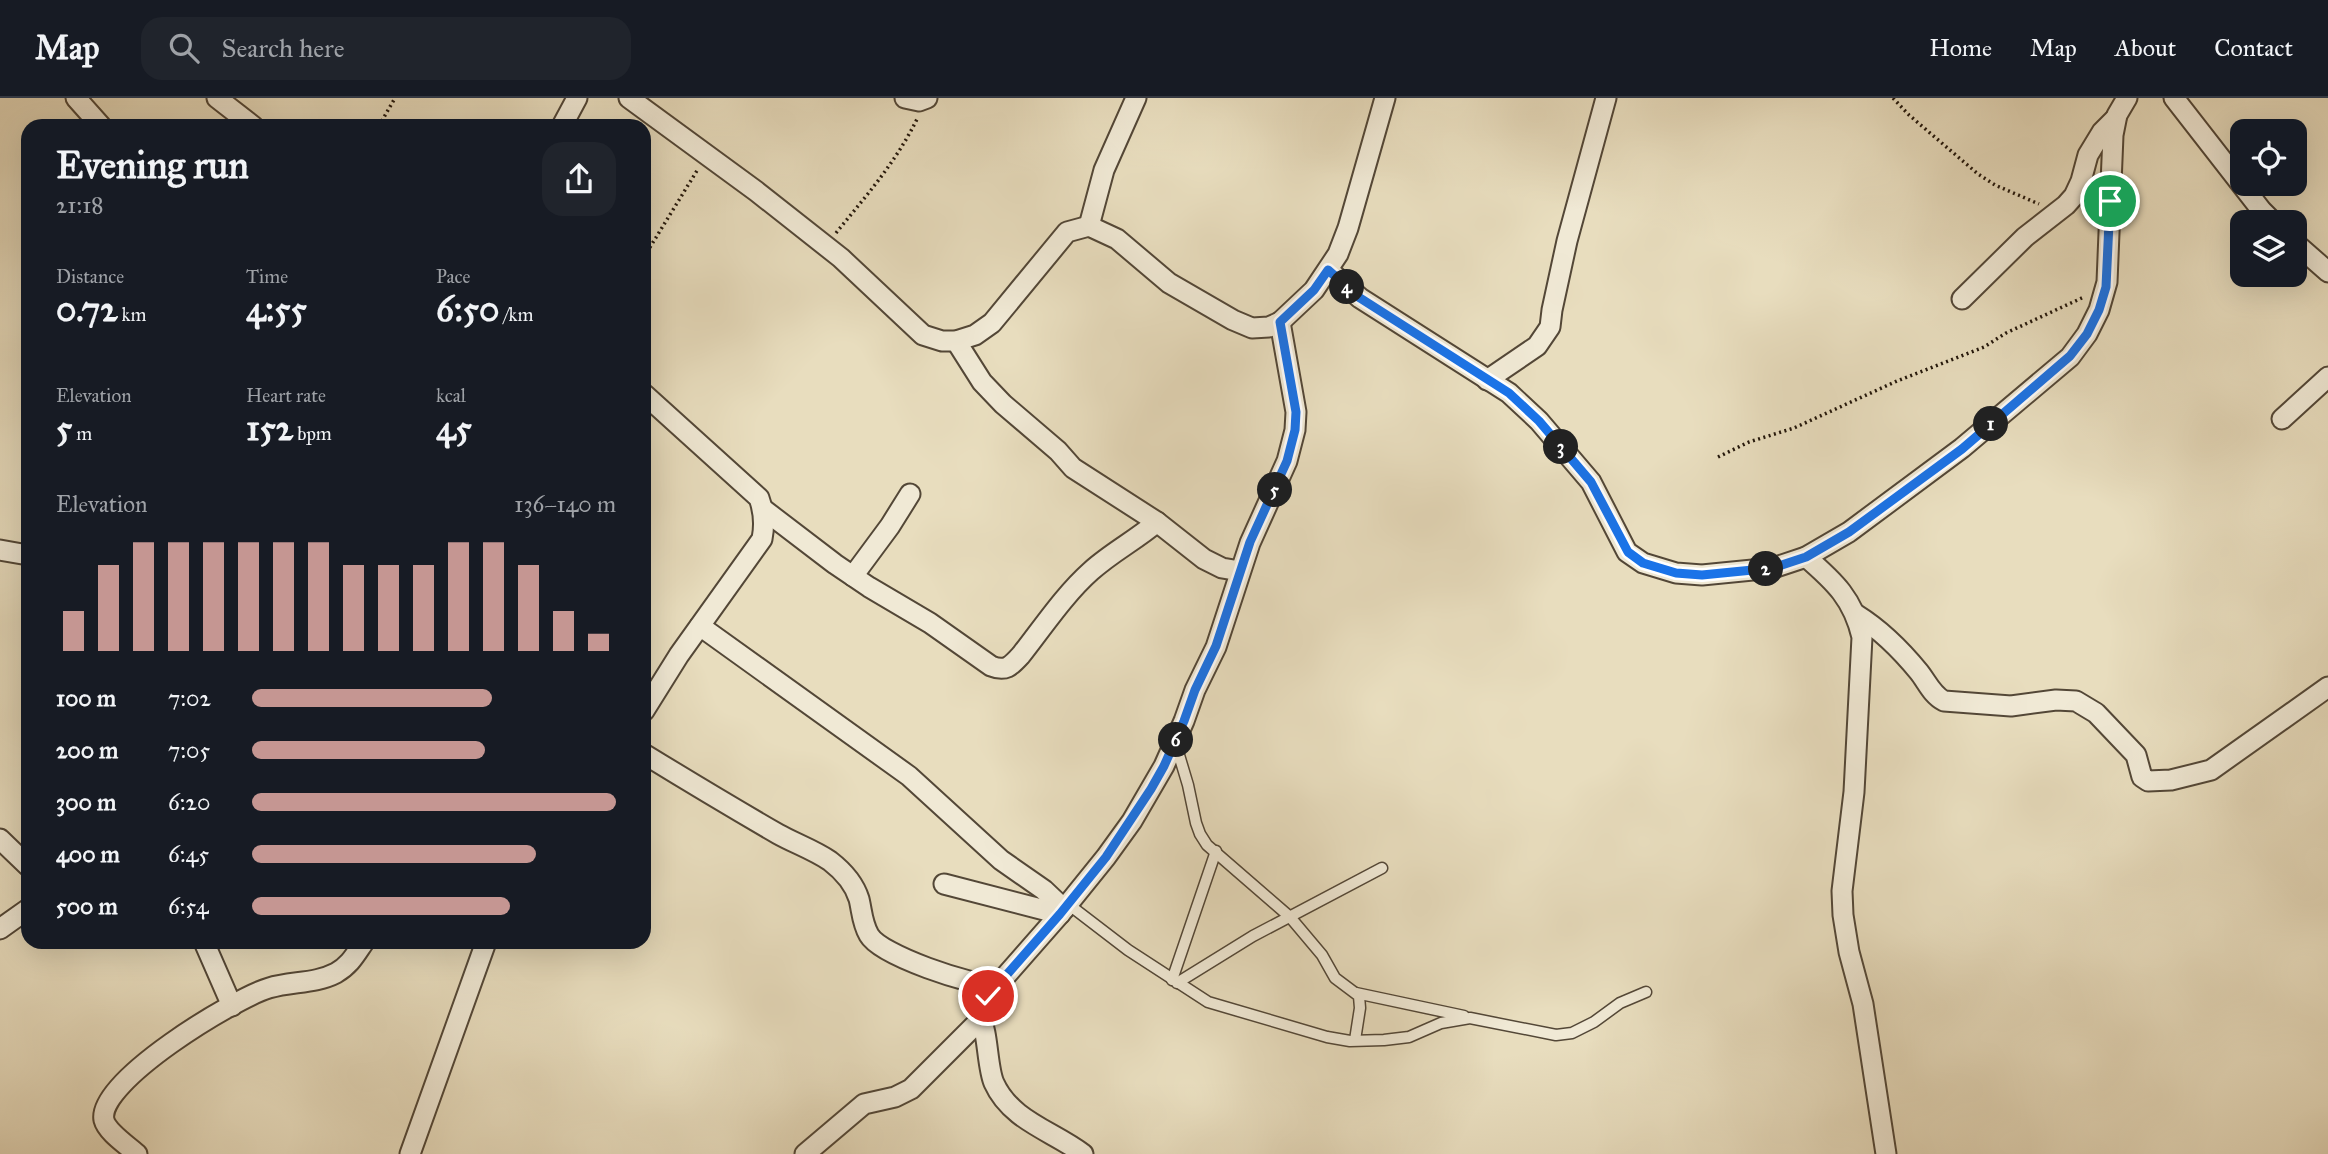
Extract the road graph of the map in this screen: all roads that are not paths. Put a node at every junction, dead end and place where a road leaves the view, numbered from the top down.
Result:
1 (76, 98) edge
2 (217, 98) edge
3 (577, 98) edge
4 (629, 98) edge
5 (905, 98) edge
6 (1136, 98) edge
7 (1385, 98) edge
8 (1606, 98) edge
9 (2127, 98) edge
10 (2174, 98) edge
11 (927, 99) edge
12 (2117, 118) junction
13 (95, 119) edge
14 (244, 119) edge
15 (566, 119) edge
16 (2261, 210) edge
17 (1089, 226) junction
18 (2307, 253) edge
19 (1328, 270) junction
20 (2328, 272) edge
21 (1962, 299) dead end
22 (1280, 322) junction
23 (956, 341) junction
24 (2328, 377) edge
25 (1488, 380) junction
26 (651, 400) edge
27 (2282, 419) dead end
28 (911, 495) dead end
29 (763, 509) junction
30 (1157, 522) junction
31 (0, 550) edge
32 (21, 554) edge
33 (1806, 557) junction
34 (1240, 571) junction
35 (853, 576) junction
36 (1857, 615) junction
37 (700, 626) junction
38 (2328, 687) edge
39 (651, 700) edge
40 (1175, 743) junction
41 (651, 758) edge
42 (0, 839) edge
43 (1216, 851) junction
44 (21, 859) edge
45 (1382, 868) dead end
46 (944, 884) dead end
47 (1064, 909) junction
48 (21, 914) edge
49 (1290, 917) junction
50 (0, 929) edge
51 (207, 949) edge
52 (359, 949) edge
53 (483, 949) edge
54 (1175, 982) junction
55 (996, 986) junction
56 (1646, 992) dead end
57 (1355, 993) junction
58 (232, 1006) junction
59 (1471, 1018) junction
60 (980, 1020) junction
61 (1356, 1041) junction
62 (137, 1154) edge
63 (410, 1154) edge
64 (805, 1154) edge
65 (1083, 1154) edge
66 (1886, 1154) edge

1 - 13 street
2 - 14 street
3 - 15 street
4 - 23 street
5 - 11 street
6 - 17 street
7 - 19 street
8 - 25 street
9 - 12 street
10 - 16 street
12 - 21 street
12 - 33 street
17 - 22 street
17 - 23 street
18 - 20 street
19 - 22 street
19 - 25 street
22 - 34 street
23 - 30 street
24 - 27 street
25 - 33 street
26 - 29 street
28 - 35 street
29 - 35 street
29 - 37 street
30 - 34 street
30 - 35 street
31 - 32 street
33 - 36 street
34 - 40 street
36 - 38 street
36 - 66 street
37 - 39 street
37 - 47 street
40 - 43 lane
40 - 47 street
41 - 55 street
42 - 44 street
43 - 49 lane
43 - 54 lane
45 - 49 lane
46 - 47 street
47 - 54 lane
47 - 55 street
48 - 50 street
49 - 54 lane
49 - 57 lane
51 - 58 street
52 - 58 street
53 - 63 street
54 - 61 lane
55 - 60 street
56 - 59 lane
57 - 59 lane
57 - 61 lane
58 - 62 street
59 - 61 lane
60 - 64 street
60 - 65 street

